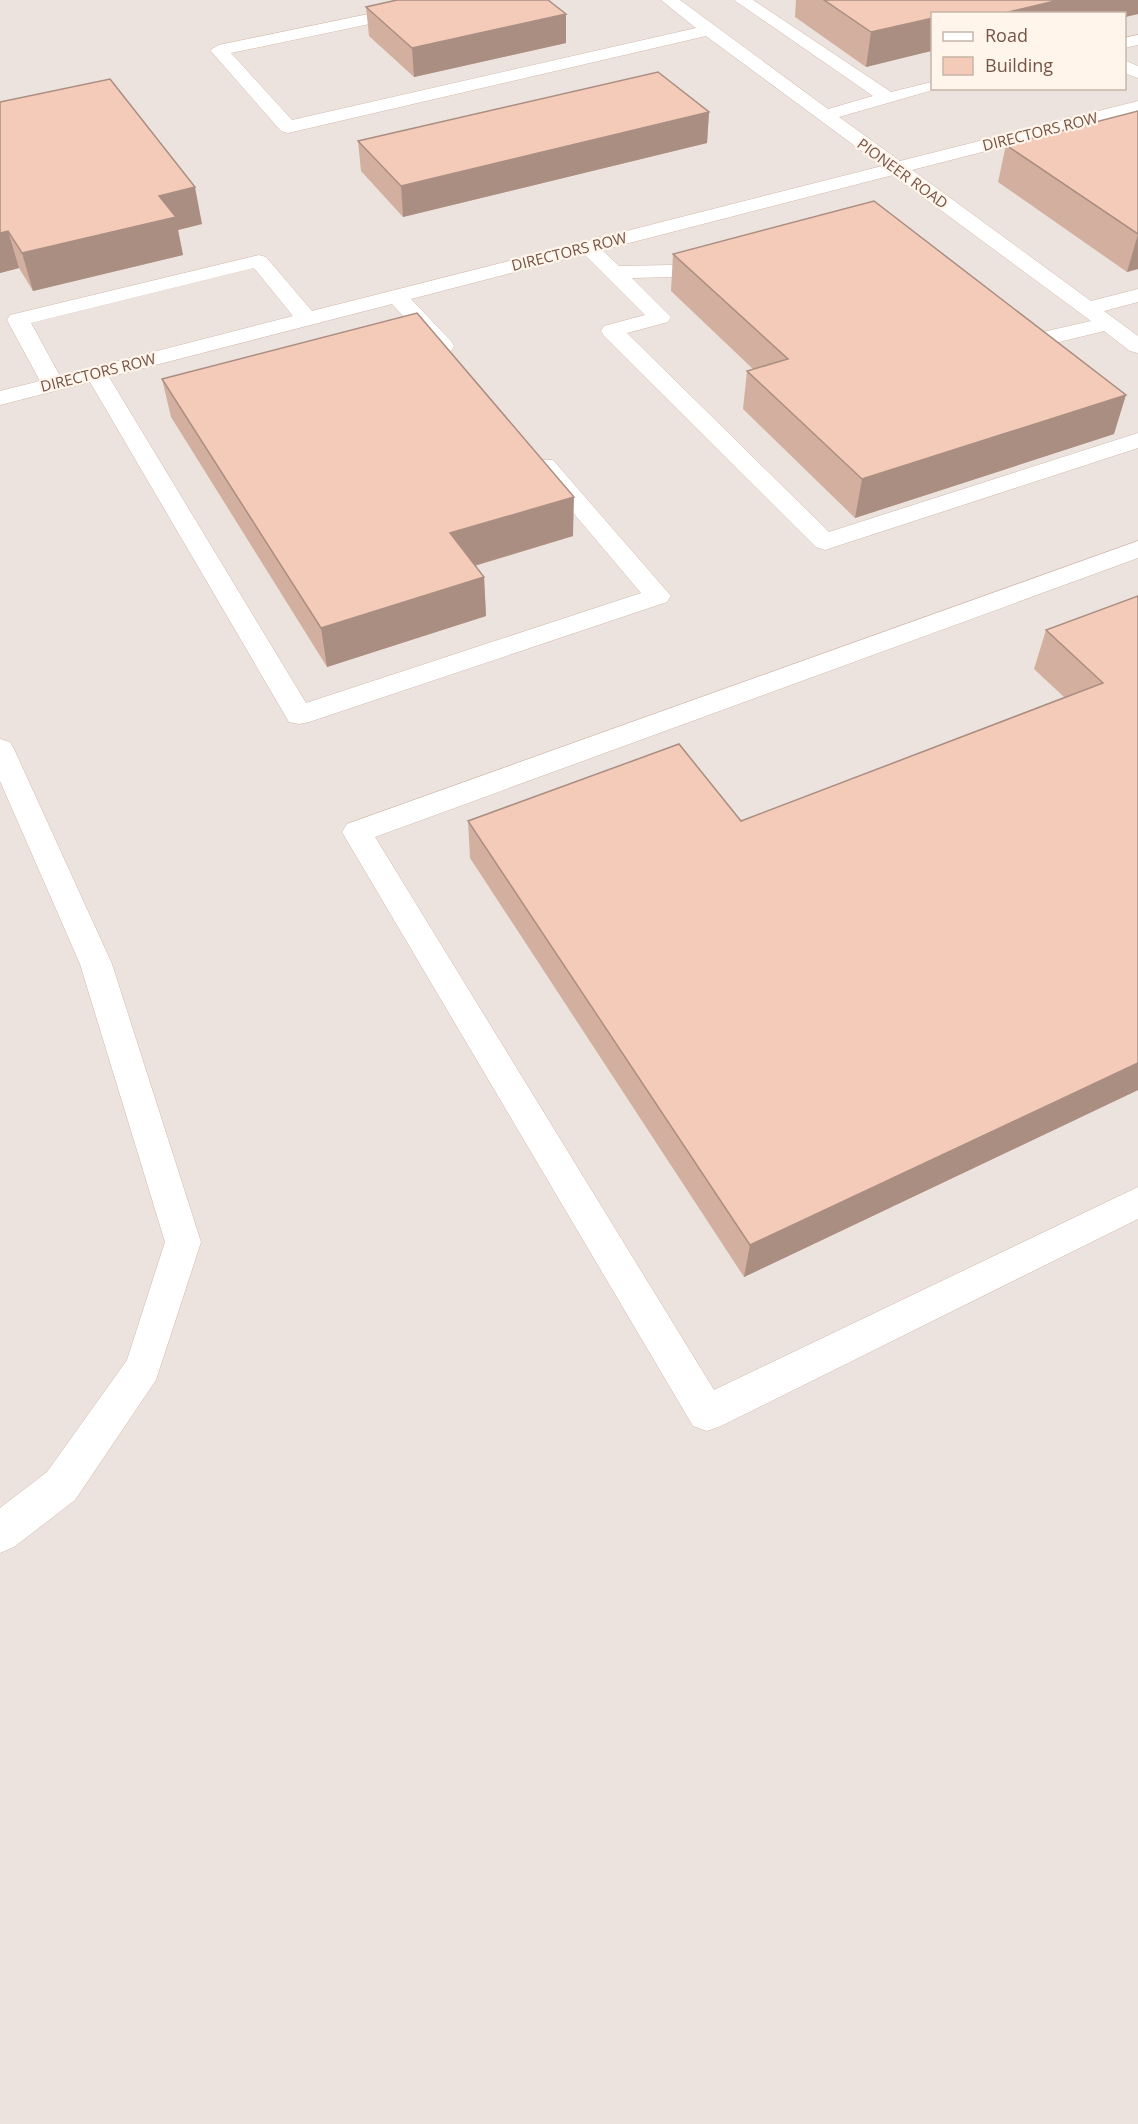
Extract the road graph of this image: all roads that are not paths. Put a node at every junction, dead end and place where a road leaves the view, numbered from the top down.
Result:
1 (460, 0) edge
2 (669, 0) edge
3 (735, 1) edge
4 (708, 7) dead end
5 (686, 13) junction
6 (709, 30) junction
7 (931, 87) edge
8 (888, 98) junction
9 (1138, 106) edge
10 (825, 115) junction
11 (896, 167) junction
12 (741, 207) junction
13 (759, 221) dead end
14 (587, 246) junction
15 (729, 256) edge
16 (613, 272) junction
17 (1138, 295) edge
18 (396, 296) junction
19 (994, 304) edge
20 (1088, 309) junction
21 (307, 319) junction
22 (1107, 324) junction
23 (1138, 346) edge
24 (459, 365) edge
25 (96, 373) junction
26 (53, 384) junction
27 (0, 398) edge
28 (1138, 440) edge
29 (526, 443) edge
30 (1138, 549) edge
31 (0, 749) edge
32 (1138, 1202) edge
33 (0, 1533) edge

1 - 6 street
2 - 5 street, PIONEER ROAD
3 - 8 street
4 - 5 street
5 - 6 street, PIONEER ROAD
6 - 10 street, PIONEER ROAD
7 - 8 street
8 - 10 street
9 - 11 street, DIRECTORS ROW
10 - 11 street, PIONEER ROAD
11 - 12 street, DIRECTORS ROW
11 - 20 street, PIONEER ROAD
12 - 13 street
12 - 14 street, DIRECTORS ROW
14 - 16 street
14 - 18 street, DIRECTORS ROW
15 - 16 street
16 - 28 street
17 - 20 street
18 - 21 street, DIRECTORS ROW
18 - 24 street
19 - 22 street
20 - 22 street, PIONEER ROAD
21 - 25 street, DIRECTORS ROW
21 - 26 street
22 - 23 street, PIONEER ROAD
25 - 26 street, DIRECTORS ROW
25 - 29 street
26 - 27 street, DIRECTORS ROW
30 - 32 street
31 - 33 street

